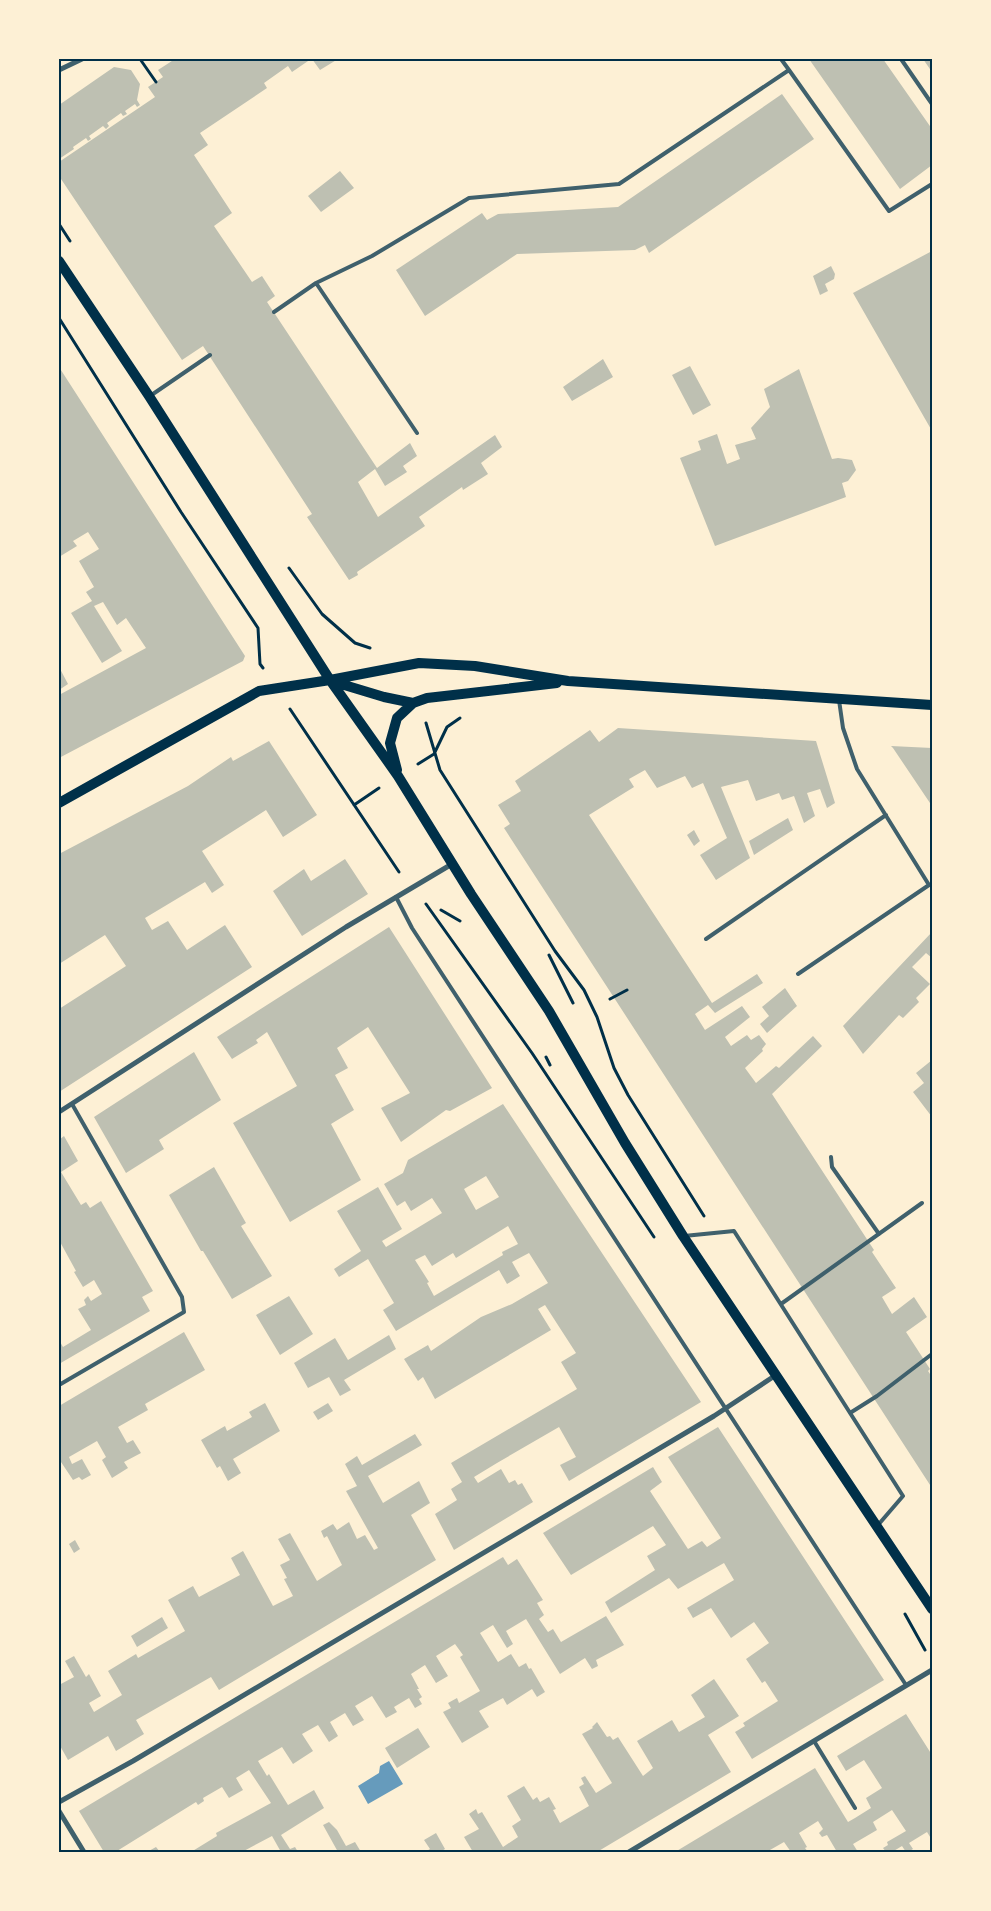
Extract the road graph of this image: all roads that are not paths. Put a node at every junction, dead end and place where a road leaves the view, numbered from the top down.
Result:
1 (82, 59) edge
2 (781, 59) edge
3 (901, 59) edge
4 (59, 70) edge
5 (789, 70) junction
6 (932, 104) edge
7 (932, 184) edge
8 (59, 261) edge
9 (316, 283) junction
10 (274, 312) dead end
11 (210, 355) dead end
12 (149, 396) junction
13 (417, 433) dead end
14 (330, 680) junction
15 (568, 681) junction
16 (839, 698) junction
17 (413, 703) junction
18 (932, 705) edge
19 (398, 776) junction
20 (59, 803) edge
21 (886, 815) junction
22 (452, 864) junction
23 (396, 897) junction
24 (706, 939) dead end
25 (798, 974) dead end
26 (72, 1104) junction
27 (59, 1112) edge
28 (831, 1156) dead end
29 (922, 1203) dead end
30 (879, 1234) junction
31 (683, 1236) junction
32 (781, 1304) junction
33 (932, 1354) edge
34 (776, 1375) junction
35 (59, 1385) edge
36 (726, 1408) junction
37 (850, 1413) junction
38 (878, 1525) junction
39 (932, 1609) edge
40 (932, 1670) edge
41 (906, 1685) junction
42 (814, 1741) junction
43 (59, 1802) edge
44 (855, 1808) dead end
45 (59, 1811) edge
46 (84, 1852) edge
47 (629, 1852) edge

1 - 4 street
2 - 5 lane
3 - 6 lane
5 - 7 lane
5 - 9 lane
8 - 12 main road
9 - 10 lane
9 - 13 lane
11 - 12 lane
12 - 14 main road
14 - 15 main road
14 - 17 main road
14 - 19 main road
14 - 20 main road
15 - 16 main road
15 - 17 main road
16 - 18 main road
16 - 21 lane
17 - 19 main road
19 - 22 main road
21 - 24 lane
21 - 25 lane
22 - 23 street
22 - 31 main road
23 - 26 street
23 - 36 lane
26 - 27 street
26 - 35 lane
28 - 30 lane
29 - 30 lane
30 - 32 lane
31 - 32 lane
31 - 34 main road
32 - 37 lane
33 - 37 lane
34 - 36 street
34 - 38 main road
36 - 41 lane
36 - 43 street
37 - 38 lane
38 - 39 main road
40 - 41 street
41 - 42 street
42 - 44 lane
42 - 47 street
45 - 46 street

